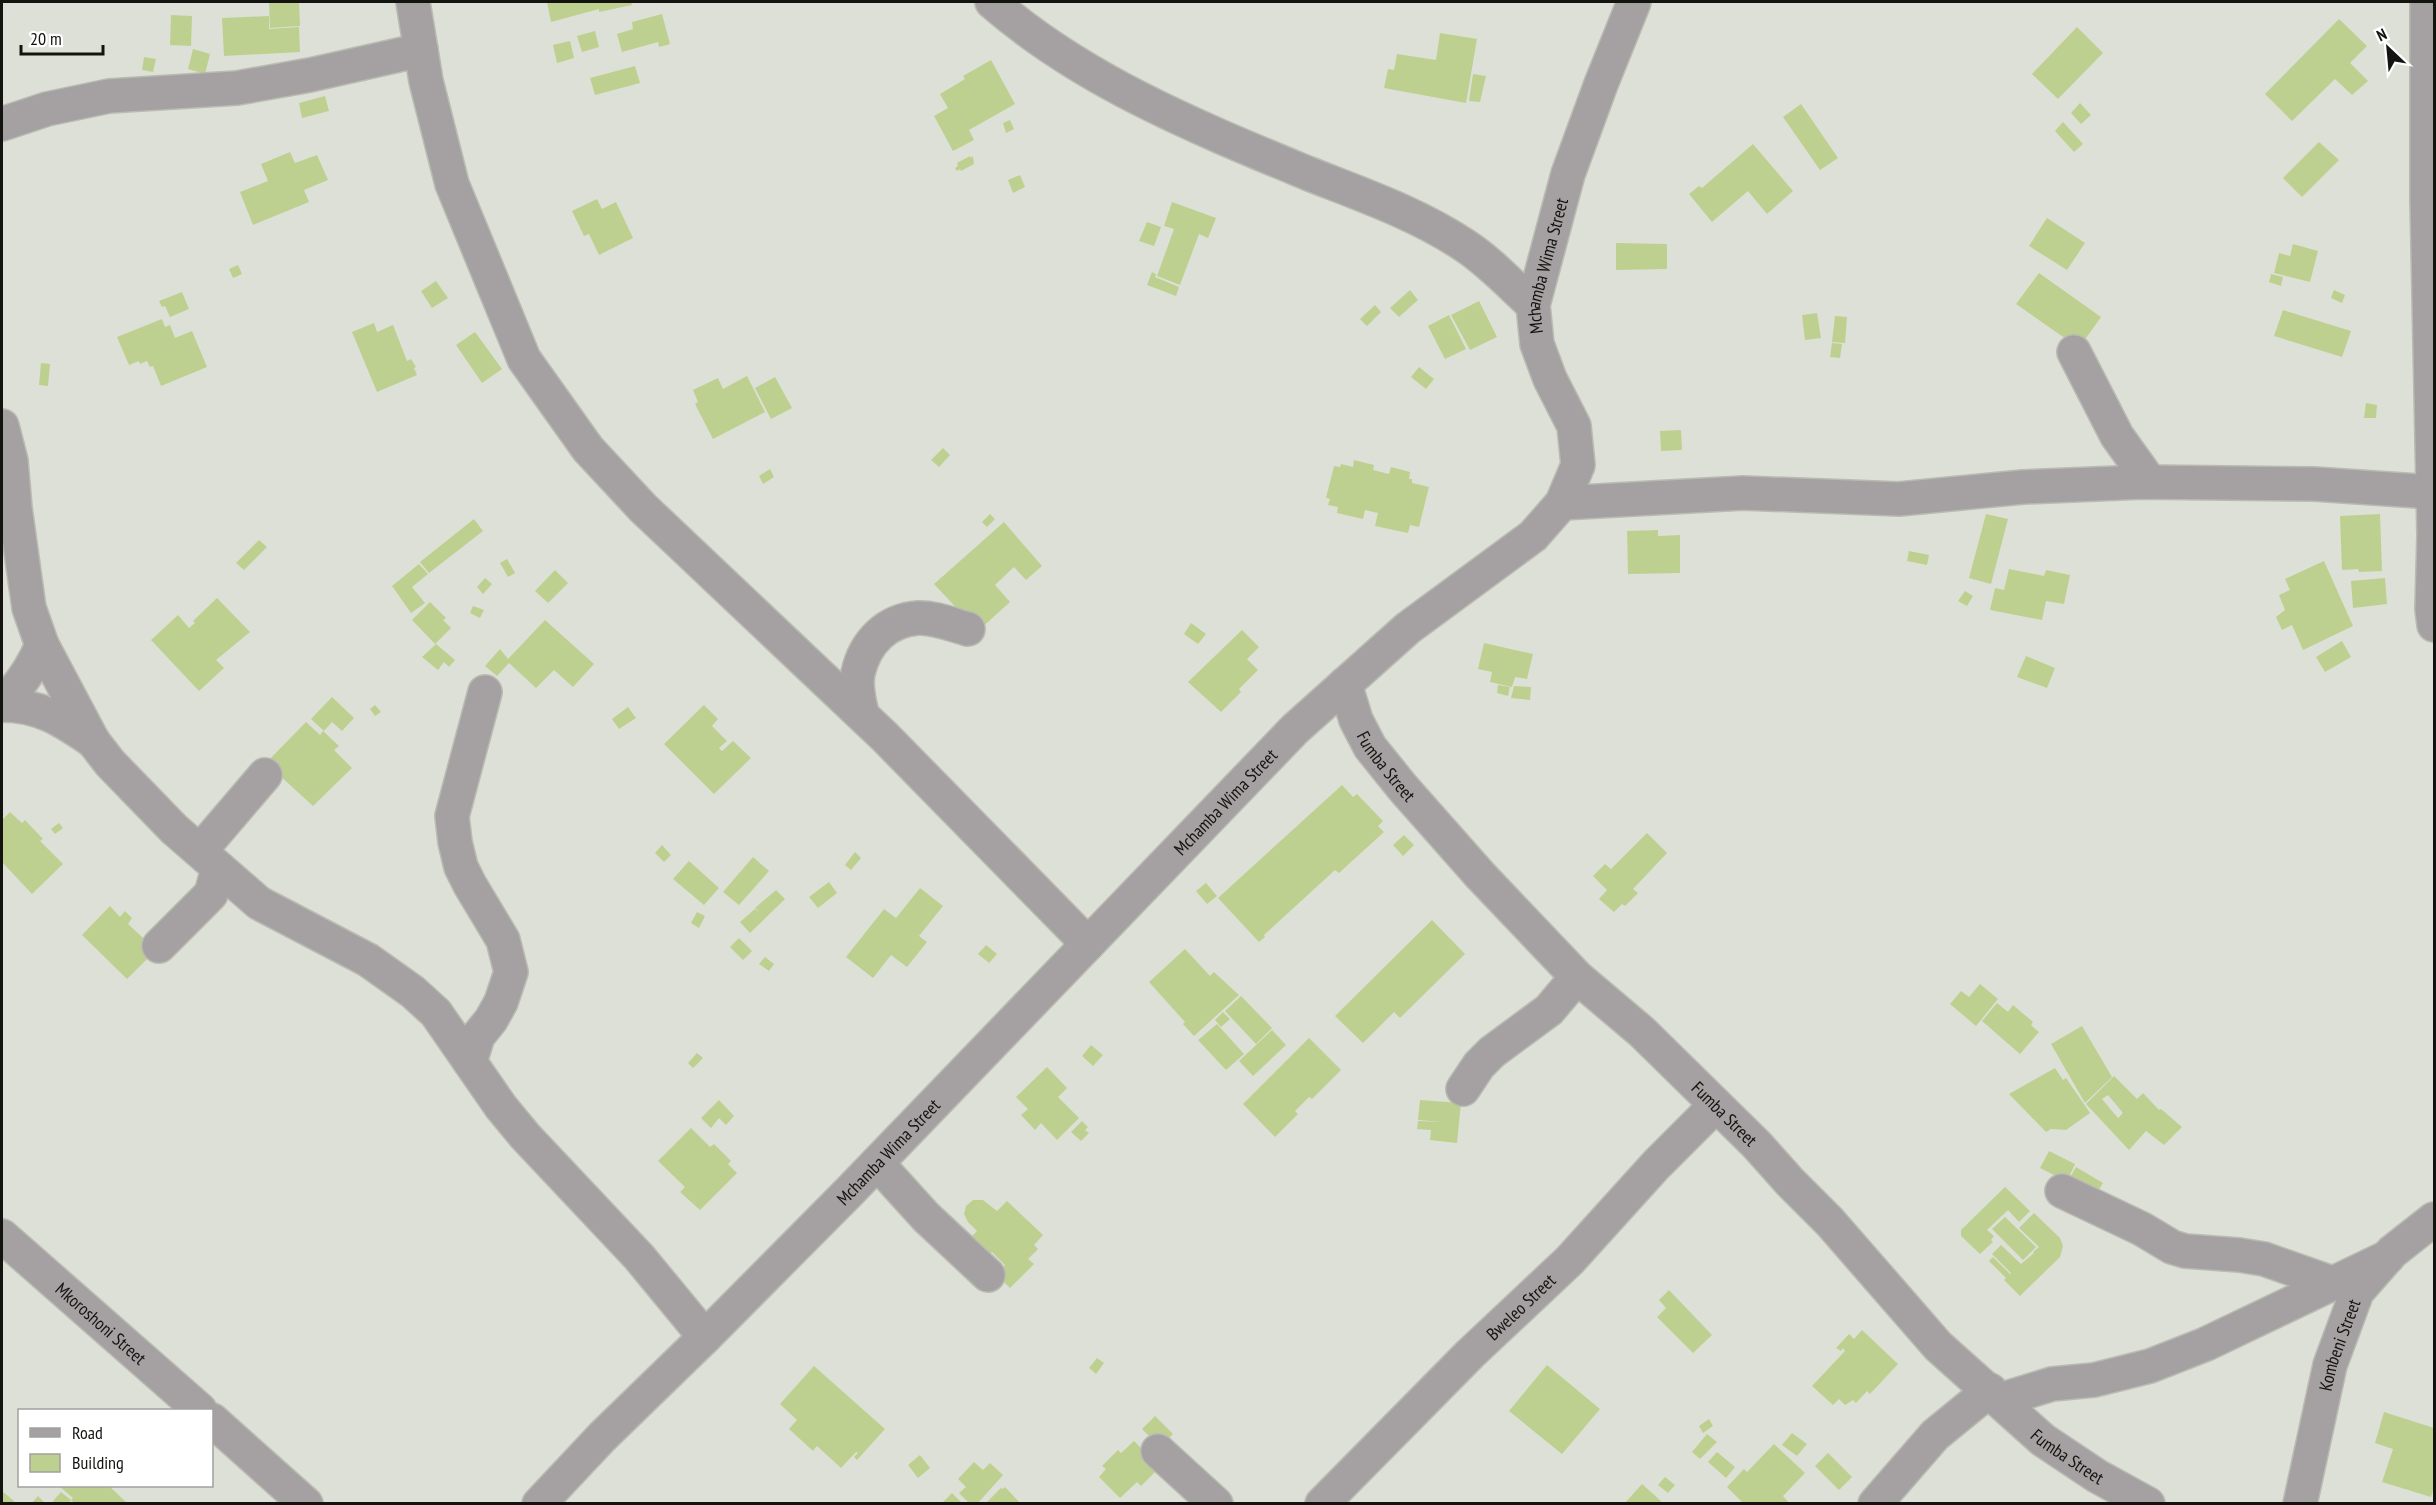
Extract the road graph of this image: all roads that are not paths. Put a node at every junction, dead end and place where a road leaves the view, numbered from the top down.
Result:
1 (413, 2) edge
2 (992, 2) edge
3 (1634, 2) edge
4 (2427, 2) edge
5 (421, 50) junction
6 (2, 124) edge
7 (1533, 305) junction
8 (2074, 352) dead end
9 (2, 426) edge
10 (2150, 482) junction
11 (2433, 492) edge
12 (1562, 503) junction
13 (2434, 625) edge
14 (968, 629) dead end
15 (42, 645) junction
16 (1345, 684) junction
17 (484, 692) dead end
18 (2, 704) edge
19 (862, 714) junction
20 (93, 741) junction
21 (265, 775) dead end
22 (217, 875) junction
23 (1088, 944) junction
24 (159, 946) dead end
25 (1577, 977) junction
26 (470, 1062) junction
27 (1463, 1089) dead end
28 (1716, 1105) junction
29 (877, 1163) junction
30 (2062, 1191) dead end
31 (2434, 1219) edge
32 (2, 1236) edge
33 (2388, 1257) junction
34 (988, 1275) dead end
35 (2332, 1283) junction
36 (705, 1337) junction
37 (1995, 1395) junction
38 (199, 1409) edge
39 (213, 1421) edge
40 (1158, 1451) dead end
41 (306, 1503) edge
42 (539, 1503) edge
43 (1216, 1503) edge
44 (1322, 1503) edge
45 (1875, 1503) edge
46 (2148, 1503) edge
47 (2300, 1503) edge

1 - 5 street
2 - 7 street
3 - 7 street, Mchamba Wima Street
4 - 11 street
5 - 6 street
5 - 19 street
7 - 12 street, Mchamba Wima Street
8 - 10 street
9 - 15 street
10 - 11 street
10 - 12 street
11 - 13 street
12 - 16 street, Mchamba Wima Street
14 - 19 street
15 - 18 street
15 - 20 street
16 - 23 street, Mchamba Wima Street
16 - 25 street, Fumba Street
17 - 26 street
18 - 20 street
19 - 23 street
20 - 22 street
21 - 22 street
22 - 24 street
22 - 26 street
23 - 29 street, Mchamba Wima Street
25 - 27 street
25 - 28 street, Fumba Street
26 - 36 street
28 - 37 street, Fumba Street
28 - 44 street, Bweleo Street
29 - 34 street
29 - 36 street, Mchamba Wima Street
30 - 35 street
31 - 33 street, Kombeni Street
32 - 38 street, Mkoroshoni Street
33 - 35 street
33 - 47 street, Kombeni Street
35 - 37 street
36 - 42 street, Mchamba Wima Street
37 - 45 street
37 - 46 street, Fumba Street
39 - 41 street
40 - 43 street

